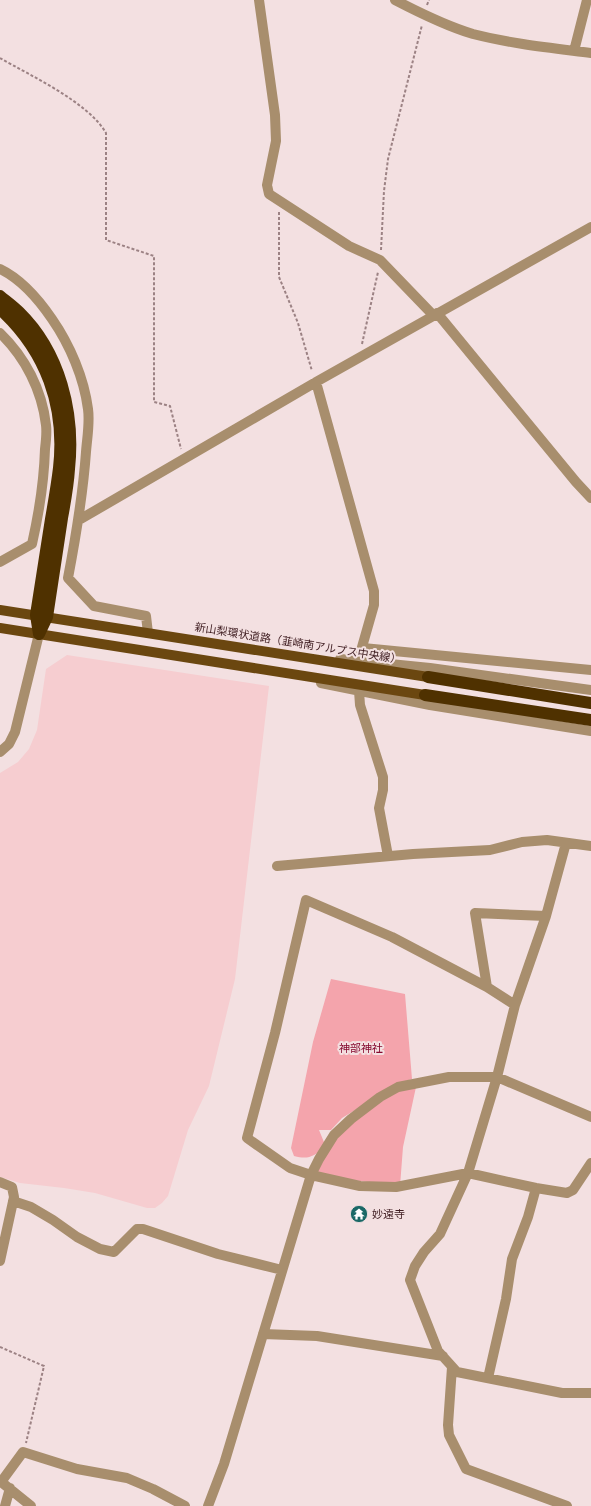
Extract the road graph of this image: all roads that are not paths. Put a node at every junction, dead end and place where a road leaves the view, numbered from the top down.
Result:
1 (259, 0) edge
2 (395, 0) edge
3 (587, 0) edge
4 (574, 51) junction
5 (591, 53) edge
6 (591, 227) edge
7 (0, 269) edge
8 (0, 296) edge
9 (0, 309) edge
10 (435, 314) junction
11 (0, 333) edge
12 (316, 382) junction
13 (591, 498) edge
14 (79, 520) junction
15 (0, 562) edge
16 (0, 610) edge
17 (42, 616) junction
18 (0, 628) edge
19 (148, 633) junction
20 (39, 634) junction
21 (242, 648) junction
22 (363, 648) junction
23 (198, 659) junction
24 (358, 661) junction
25 (591, 670) edge
26 (428, 677) joint
27 (591, 690) edge
28 (359, 691) junction
29 (425, 695) joint
30 (591, 702) edge
31 (591, 720) edge
32 (591, 731) edge
33 (0, 752) edge
34 (566, 843) junction
35 (591, 846) edge
36 (388, 856) junction
37 (277, 866) dead end
38 (546, 916) junction
39 (486, 987) junction
40 (516, 1005) junction
41 (497, 1077) junction
42 (591, 1117) edge
43 (591, 1163) edge
44 (468, 1172) junction
45 (311, 1175) junction
46 (0, 1182) edge
47 (536, 1188) junction
48 (13, 1201) junction
49 (0, 1261) edge
50 (282, 1270) junction
51 (263, 1334) junction
52 (443, 1356) junction
53 (452, 1368) junction
54 (488, 1378) junction
55 (591, 1393) edge
56 (1, 1482) edge
57 (10, 1488) junction
58 (5, 1506) edge
59 (30, 1506) edge
60 (185, 1506) edge
61 (208, 1506) edge
62 (567, 1506) edge

1 - 10 street
2 - 4 street
3 - 4 street
4 - 5 street
6 - 10 street
7 - 14 street
8 - 17 highway
9 - 17 highway
10 - 12 street
10 - 13 street
11 - 15 street
12 - 14 street
12 - 22 street
14 - 19 street
16 - 17 main road, 新山梨環状道路（韮崎南アルプス中央線）
17 - 19 main road, 新山梨環状道路（韮崎南アルプス中央線）
17 - 20 highway
18 - 20 main road
19 - 21 main road, 新山梨環状道路（韮崎南アルプス中央線）
20 - 23 main road
20 - 33 street
21 - 24 street
21 - 26 main road, 新山梨環状道路（韮崎南アルプス中央線）
22 - 24 street
22 - 25 street
23 - 28 street
23 - 29 main road
24 - 27 street
26 - 30 highway, 新山梨環状道路（韮崎南アルプス中央線）
28 - 32 street
28 - 36 street
29 - 31 highway
34 - 35 street
34 - 36 street
34 - 38 street
36 - 37 street
38 - 39 street
38 - 40 street
39 - 40 street
39 - 45 street
40 - 41 street
41 - 42 street
41 - 44 street
41 - 45 street
43 - 47 street
44 - 45 street
44 - 47 street
44 - 52 street
45 - 50 street
46 - 48 street
47 - 54 street
48 - 49 street
48 - 50 street
50 - 51 street
51 - 52 street
51 - 61 street
52 - 53 street
53 - 54 street
53 - 62 street
54 - 55 street
56 - 57 street
56 - 60 street
57 - 58 street
57 - 59 street

